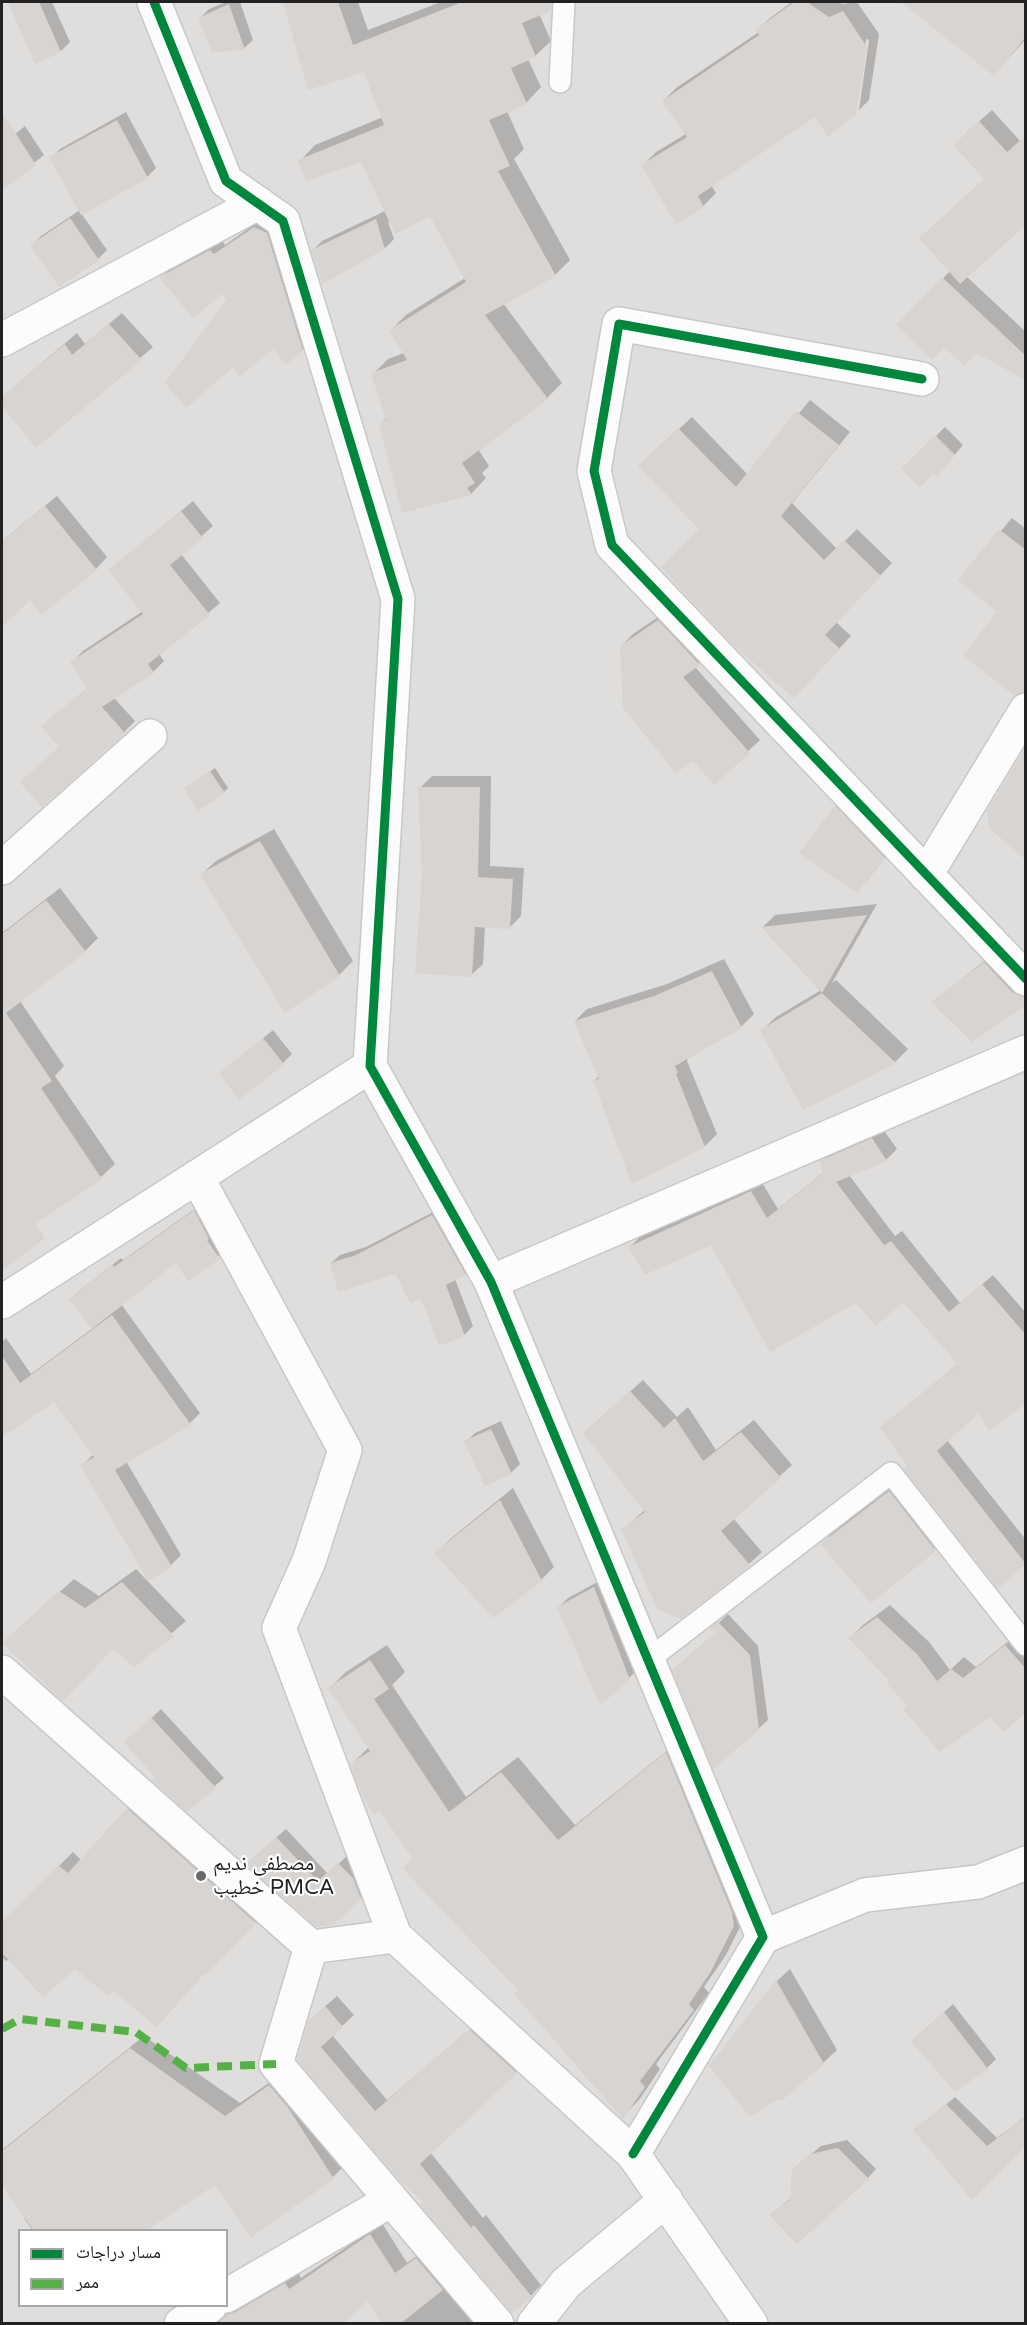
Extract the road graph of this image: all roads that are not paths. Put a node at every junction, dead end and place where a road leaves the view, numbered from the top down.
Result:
1 (154, 2) edge
2 (564, 2) edge
3 (560, 82) dead end
4 (258, 203) junction
5 (2, 340) edge
6 (922, 379) dead end
7 (1026, 710) edge
8 (150, 736) dead end
9 (2, 868) edge
10 (926, 875) junction
11 (1026, 980) edge
12 (1026, 1052) edge
13 (370, 1066) junction
14 (197, 1177) junction
15 (491, 1282) junction
16 (2, 1302) edge
17 (1026, 1645) edge
18 (648, 1660) junction
19 (2, 1672) edge
20 (1026, 1863) edge
21 (395, 1936) junction
22 (763, 1937) junction
23 (311, 1947) junction
24 (633, 2154) junction
25 (391, 2200) junction
26 (666, 2200) junction
27 (228, 2295) edge
28 (208, 2307) edge
29 (181, 2324) edge
30 (497, 2324) edge
31 (534, 2324) edge
32 (751, 2324) edge

1 - 4 street
2 - 3 lane
4 - 5 street
4 - 13 street
6 - 10 street
7 - 10 street
8 - 9 street
10 - 11 street
12 - 15 street
13 - 14 street
13 - 15 street
14 - 16 street
14 - 21 street
15 - 18 street
17 - 18 lane
18 - 22 street
19 - 23 street
20 - 22 street
21 - 23 street
21 - 24 street
22 - 24 street
23 - 25 street
24 - 26 street
25 - 27 street
25 - 30 street
26 - 31 street
26 - 32 street
28 - 29 street

